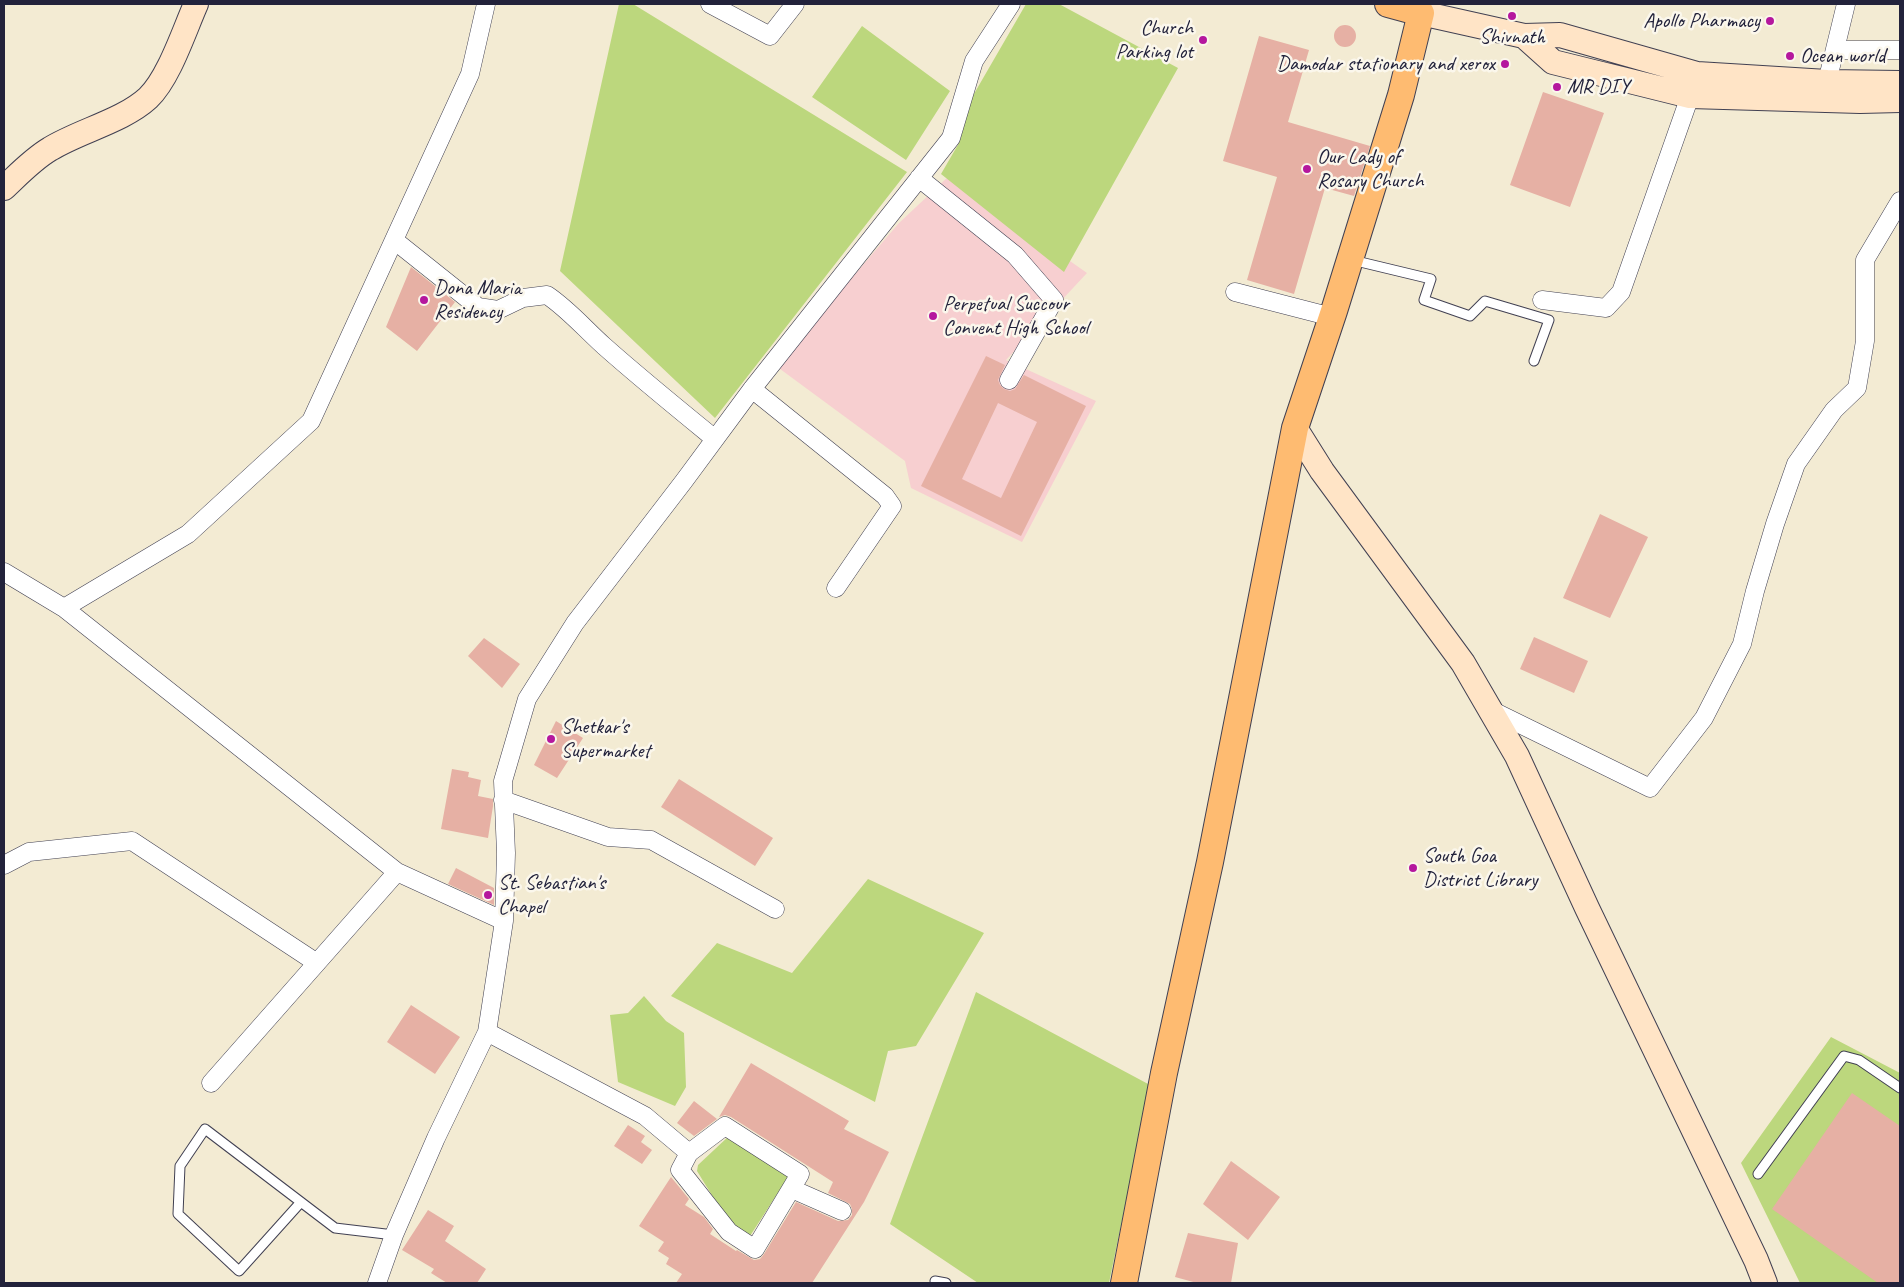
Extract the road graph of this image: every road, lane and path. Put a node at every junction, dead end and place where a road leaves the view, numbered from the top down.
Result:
1 (196, 4) edge
2 (486, 4) edge
3 (710, 4) edge
4 (794, 4) edge
5 (1011, 4) edge
6 (1389, 4) edge
7 (1846, 4) edge
8 (1421, 13) junction
9 (1524, 36) junction
10 (1835, 50) junction
11 (1900, 50) edge
12 (1827, 82) junction
13 (1900, 83) edge
14 (1690, 96) junction
15 (1900, 100) edge
16 (918, 178) junction
17 (4, 188) edge
18 (1900, 202) edge
19 (394, 240) junction
20 (1350, 260) junction
21 (1235, 292) dead end
22 (1542, 300) dead end
23 (1332, 317) junction
24 (1534, 361) dead end
25 (1009, 380) dead end
26 (752, 389) junction
27 (1295, 428) junction
28 (715, 439) junction
29 (4, 572) edge
30 (836, 588) dead end
31 (64, 608) junction
32 (1490, 709) junction
33 (503, 800) junction
34 (4, 865) edge
35 (397, 872) junction
36 (775, 909) dead end
37 (504, 921) junction
38 (317, 964) junction
39 (487, 1032) junction
40 (212, 1083) dead end
41 (1900, 1088) edge
42 (689, 1154) junction
43 (1758, 1174) dead end
44 (792, 1188) junction
45 (301, 1202) junction
46 (842, 1211) dead end
47 (394, 1235) junction
48 (935, 1280) dead end
49 (377, 1283) edge
50 (946, 1283) edge
51 (1124, 1283) edge
52 (1765, 1283) edge

1 - 17 street
2 - 19 street
3 - 4 street
5 - 16 street
6 - 8 main road
7 - 10 street
8 - 9 street
8 - 20 main road
9 - 12 street
9 - 14 street
10 - 11 street
10 - 12 street
12 - 13 street
14 - 15 street
14 - 22 street
16 - 25 street
16 - 26 street
18 - 32 street
19 - 28 street
19 - 31 street
20 - 23 main road
20 - 24 lane
21 - 23 street
23 - 27 main road
26 - 28 street
26 - 30 street
27 - 32 street
27 - 51 main road
28 - 33 street
29 - 31 street
31 - 35 street
32 - 52 street
33 - 36 street
33 - 37 street
34 - 38 street
35 - 37 street
35 - 38 street
37 - 39 street
38 - 40 street
39 - 42 street
39 - 47 street
41 - 43 lane
42 - 44 street
42 - 44 street
44 - 46 street
45 - 45 lane
45 - 47 lane
47 - 49 street
48 - 50 lane

